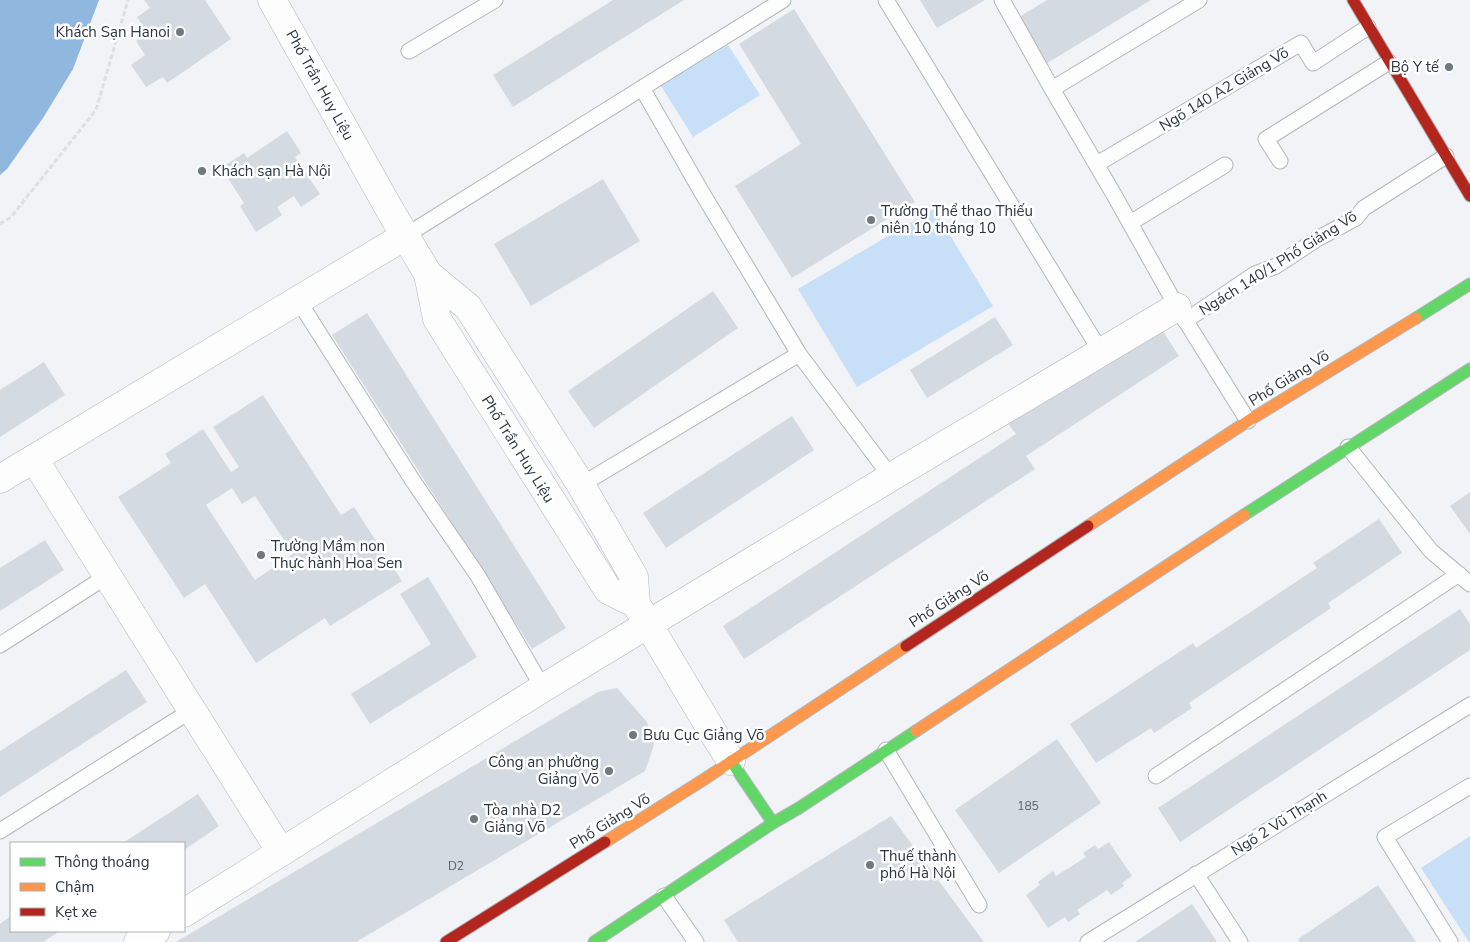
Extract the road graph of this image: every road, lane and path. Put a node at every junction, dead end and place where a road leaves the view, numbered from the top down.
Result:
1 (128, 0) edge
2 (272, 0) edge
3 (495, 0) edge
4 (783, 0) edge
5 (886, 0) edge
6 (1002, 0) edge
7 (1199, 0) edge
8 (1353, 0) edge
9 (1368, 27) junction
10 (410, 51) dead end
11 (1390, 62) junction
12 (642, 88) junction
13 (1052, 89) junction
14 (1446, 156) junction
15 (1280, 162) dead end
16 (1097, 164) junction
17 (1225, 165) dead end
18 (1470, 196) edge
19 (1130, 223) junction
20 (0, 224) edge
21 (405, 236) junction
22 (428, 274) junction
23 (1470, 284) edge
24 (298, 300) junction
25 (1181, 314) junction
26 (1101, 352) junction
27 (799, 354) junction
28 (1470, 369) edge
29 (1248, 421) junction
30 (1348, 447) junction
31 (34, 459) junction
32 (892, 477) junction
33 (0, 479) edge
34 (581, 485) junction
35 (107, 576) junction
36 (1464, 579) edge
37 (642, 614) junction
38 (0, 645) edge
39 (543, 688) junction
40 (1470, 704) edge
41 (192, 710) junction
42 (886, 750) junction
43 (731, 761) junction
44 (1156, 776) dead end
45 (1470, 786) edge
46 (774, 823) junction
47 (0, 831) edge
48 (281, 852) junction
49 (1196, 874) junction
50 (664, 896) junction
51 (979, 905) dead end
52 (185, 912) edge
53 (154, 932) edge
54 (138, 942) edge
55 (446, 942) edge
56 (594, 942) edge
57 (696, 942) edge
58 (1088, 942) edge
59 (1240, 942) edge
60 (1450, 942) edge

1 - 20 path
2 - 21 street, Phố Trần Huy Liệu
3 - 10 lane
4 - 12 lane
5 - 26 lane
6 - 13 lane
7 - 13 lane
8 - 9 main road
9 - 11 main road
9 - 16 lane, Ngõ 140 A2 Giảng Võ
11 - 14 main road
11 - 15 lane
12 - 21 lane
12 - 27 lane
13 - 16 lane
14 - 18 main road
14 - 25 lane, Ngách 140/1 Phố Giảng Võ
16 - 19 lane
17 - 19 lane
19 - 25 lane
21 - 22 street, Phố Trần Huy Liệu
21 - 24 street
22 - 34 street, Phố Trần Huy Liệu
22 - 37 street, Phố Trần Huy Liệu
23 - 29 main road, Phố Giảng Võ
24 - 31 street
24 - 39 lane
25 - 26 street
25 - 29 lane
26 - 32 street
27 - 32 lane
27 - 34 lane
28 - 30 main road
29 - 43 main road, Phố Giảng Võ
30 - 36 lane
30 - 42 main road
31 - 33 street
31 - 35 street
32 - 37 street
34 - 37 street, Phố Trần Huy Liệu
35 - 38 lane
35 - 41 street
36 - 44 lane
37 - 39 street
37 - 43 street, Phố Trần Huy Liệu
39 - 48 street
40 - 49 lane, Ngõ 2 Vũ Thạnh
41 - 47 lane
41 - 48 street
42 - 46 main road
42 - 51 lane
43 - 46 main road
43 - 55 main road, Phố Giảng Võ
45 - 60 lane
46 - 50 main road
48 - 52 street
49 - 58 lane, Ngõ 2 Vũ Thạnh
49 - 59 lane
50 - 56 main road
50 - 57 lane
53 - 54 street

